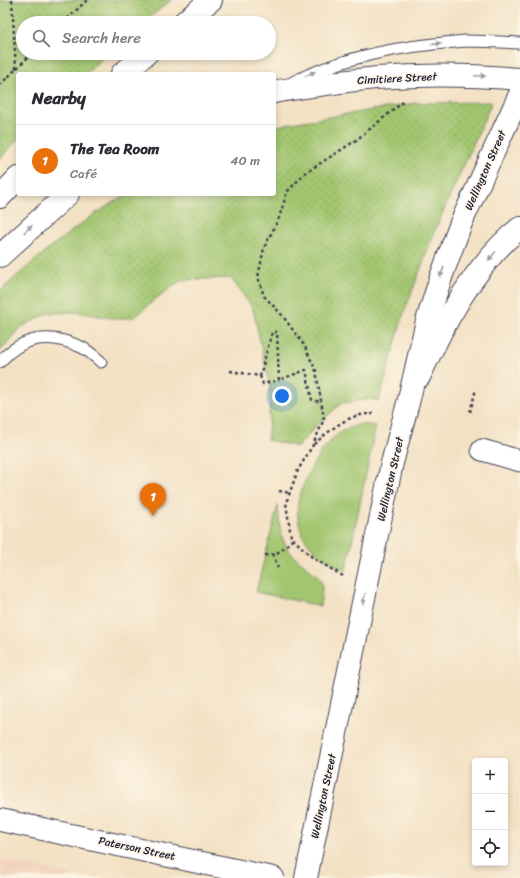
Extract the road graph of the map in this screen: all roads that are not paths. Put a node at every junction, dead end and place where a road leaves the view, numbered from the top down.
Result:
1 (211, 0) edge
2 (192, 16) edge
3 (520, 43) edge
4 (139, 60) edge
5 (124, 72) edge
6 (520, 80) edge
7 (276, 91) edge
8 (276, 92) edge
9 (520, 94) edge
10 (16, 180) edge
11 (66, 196) edge
12 (0, 197) edge
13 (520, 228) edge
14 (0, 256) edge
15 (0, 362) edge
16 (101, 362) dead end
17 (410, 399) junction
18 (482, 450) dead end
19 (520, 461) edge
20 (0, 820) edge
21 (273, 878) edge
22 (306, 878) edge

1 - 2 main road
7 -> 3 lane
4 - 5 main road
8 -> 6 main road, Cimitiere Street
9 -> 17 main road, Wellington Street
10 - 12 main road
14 -> 11 main road
13 -> 17 main road
15 - 16 lane
17 -> 22 main road, Wellington Street
18 - 19 street
20 - 21 main road, Paterson Street

